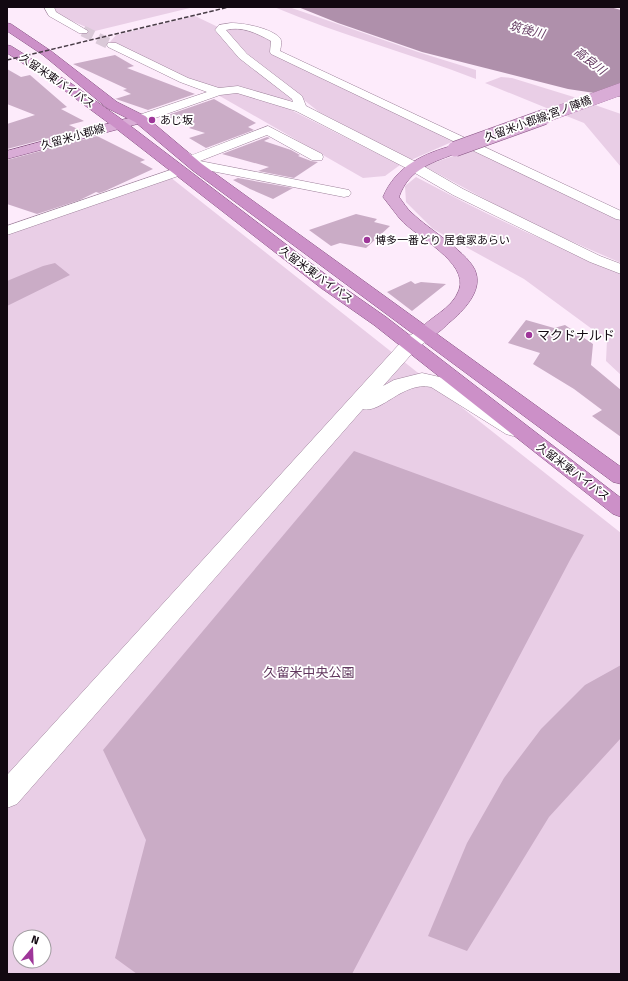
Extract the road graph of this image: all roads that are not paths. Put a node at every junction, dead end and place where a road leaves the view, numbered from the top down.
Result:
1 (49, 7) edge
2 (7, 26) edge
3 (83, 31) tunnel mouth
4 (112, 45) tunnel mouth
5 (7, 48) edge
6 (621, 89) edge
7 (218, 92) junction
8 (300, 108) junction
9 (140, 119) junction
10 (119, 124) junction
11 (7, 155) edge
12 (186, 157) junction
13 (317, 157) dead end
14 (419, 164) junction
15 (179, 171) junction
16 (344, 193) dead end
17 (621, 216) edge
18 (7, 231) edge
19 (621, 269) edge
20 (418, 338) junction
21 (348, 414) junction
22 (543, 449) junction
23 (621, 477) edge
24 (621, 508) edge
25 (7, 795) edge

1 - 3 street
2 - 9 highway, 久留米東バイパス
4 - 7 street
5 - 10 highway, 久留米東バイパス
6 - 14 main road, 久留米小郡線;宮ノ陣橋, bridge
7 - 8 street
7 - 9 street
8 - 14 street
8 - 17 street
9 - 10 main road, 久留米小郡線
9 - 12 highway, 久留米東バイパス
10 - 11 main road, 久留米小郡線
10 - 15 highway, 久留米東バイパス
12 - 13 street
12 - 16 street
12 - 20 highway, 久留米東バイパス
14 - 19 street
14 - 20 main road
15 - 18 street
15 - 20 highway, 久留米東バイパス
20 - 21 street
20 - 22 highway, 久留米東バイパス
20 - 23 highway, 久留米東バイパス
21 - 22 street
21 - 25 street
22 - 24 highway, 久留米東バイパス

